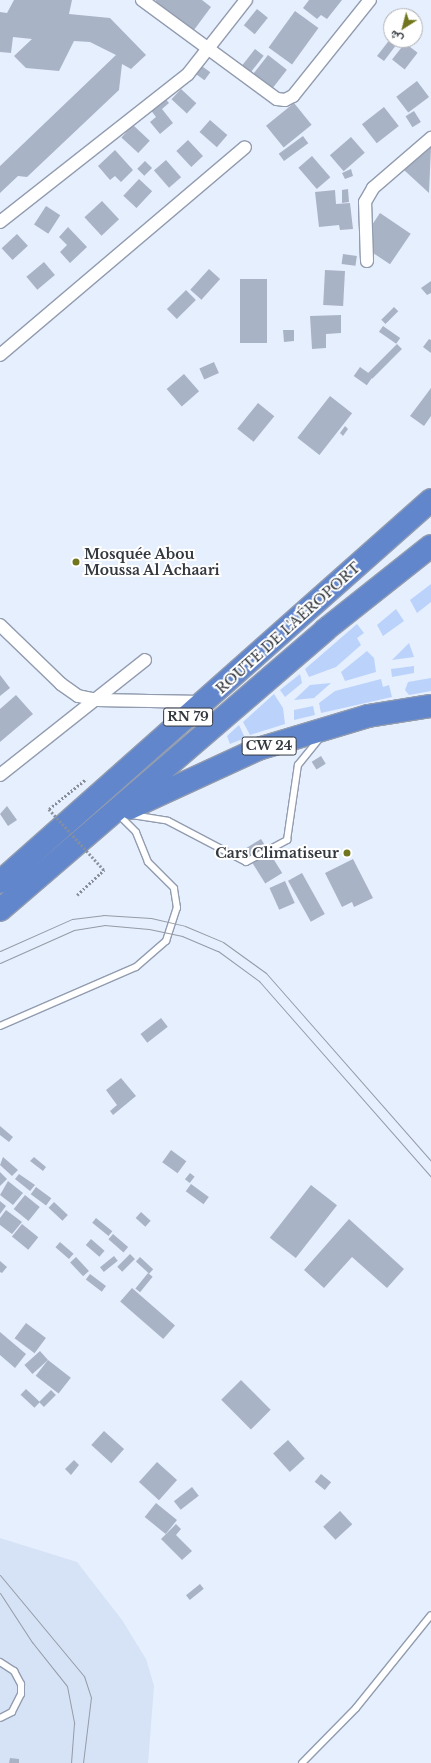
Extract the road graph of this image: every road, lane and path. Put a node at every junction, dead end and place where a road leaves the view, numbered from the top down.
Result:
1 (142, 0) edge
2 (246, 0) edge
3 (370, 0) edge
4 (208, 48) junction
5 (431, 138) edge
6 (245, 147) dead end
7 (0, 222) edge
8 (367, 261) dead end
9 (0, 356) edge
10 (431, 500) edge
11 (431, 508) edge
12 (431, 546) edge
13 (376, 551) junction
14 (0, 625) edge
15 (145, 660) dead end
16 (97, 700) junction
17 (205, 702) junction
18 (431, 706) edge
19 (332, 726) junction
20 (0, 775) edge
21 (86, 779) dead end
22 (115, 812) junction
23 (0, 882) edge
24 (77, 895) dead end
25 (0, 910) edge
26 (0, 1026) edge
27 (431, 1615) edge
28 (0, 1662) edge
29 (0, 1718) edge
30 (302, 1763) edge

1 - 4 street
2 - 4 street
3 - 4 street
4 - 7 street
5 - 8 street
6 - 9 street
10 - 13 highway, ROUTE DE L'AÉROPORT
11 - 13 highway, RN 79
12 - 22 highway, RN 79
13 - 17 highway, ROUTE DE L'AÉROPORT / RN 79
14 - 16 street
15 - 16 street
16 - 17 street
16 - 20 street
17 - 23 highway, ROUTE DE L'AÉROPORT / RN 79
18 - 19 highway, CW 24
19 - 22 highway, CW 24
19 - 22 lane
21 - 24 path, bridge
22 - 25 highway, RN 79
22 - 26 lane
27 - 30 lane
28 - 29 lane

